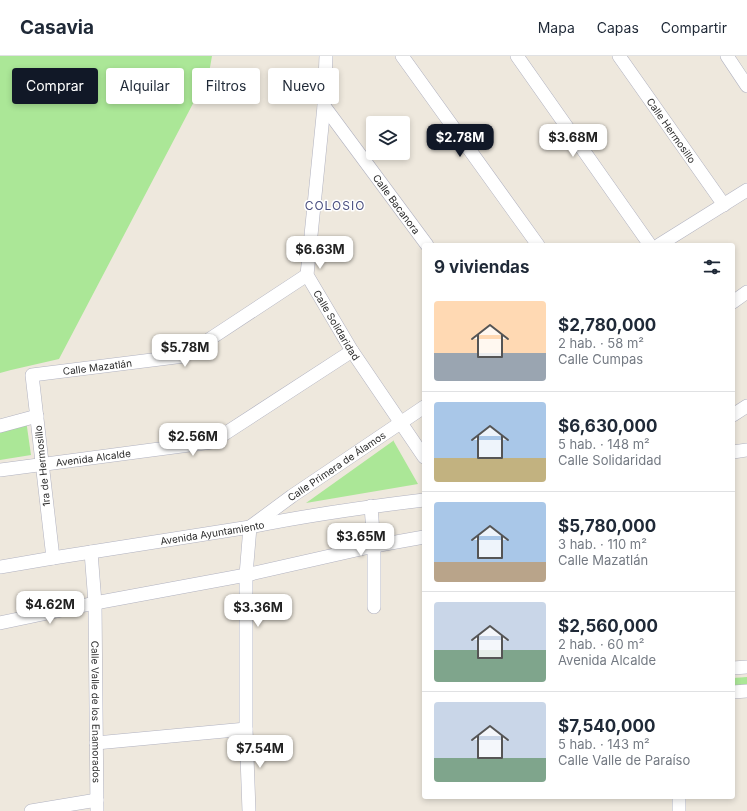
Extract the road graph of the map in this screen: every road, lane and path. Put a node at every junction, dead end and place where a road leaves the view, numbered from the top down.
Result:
1 (326, 56) edge
2 (402, 56) edge
3 (517, 56) edge
4 (619, 56) edge
5 (727, 56) edge
6 (747, 86) edge
7 (324, 106) junction
8 (747, 190) edge
9 (724, 205) junction
10 (426, 243) edge
11 (537, 243) edge
12 (649, 243) edge
13 (662, 243) edge
14 (307, 275) junction
15 (747, 292) edge
16 (735, 301) edge
17 (352, 350) junction
18 (32, 375) joint
19 (747, 406) edge
20 (422, 408) edge
21 (735, 414) edge
22 (37, 416) junction
23 (401, 423) junction
24 (0, 426) edge
25 (747, 450) edge
26 (735, 452) edge
27 (422, 454) edge
28 (42, 465) junction
29 (0, 470) edge
30 (422, 500) edge
31 (371, 506) junction
32 (250, 526) junction
33 (422, 537) edge
34 (374, 546) junction
35 (91, 552) junction
36 (53, 558) junction
37 (0, 567) edge
38 (246, 576) junction
39 (95, 603) junction
40 (374, 607) dead end
41 (0, 623) edge
42 (747, 667) edge
43 (735, 668) edge
44 (747, 691) edge
45 (735, 692) edge
46 (246, 729) junction
47 (96, 742) junction
48 (679, 799) edge
49 (97, 805) edge
50 (31, 811) edge
51 (249, 811) edge
52 (679, 811) edge

1 - 7 street
2 - 11 street
3 - 12 street
4 - 9 street, Calle Hermosillo
5 - 6 street
7 - 10 street, Calle Bacanora
7 - 14 street
8 - 9 street
9 - 13 street
14 - 17 street, Calle Solidaridad
14 - 18 street, Calle Mazatlán
15 - 16 street
17 - 23 street, Calle Solidaridad
17 - 28 street, Avenida Alcalde
18 - 22 street, 1ra de Hermosillo
19 - 21 street
20 - 23 street, Calle Primera de Álamos
22 - 24 street
22 - 28 street, 1ra de Hermosillo
23 - 27 street, Calle Solidaridad
23 - 32 street, Calle Primera de Álamos
25 - 26 street
28 - 29 street, Avenida Alcalde
28 - 36 street, 1ra de Hermosillo
30 - 31 street, Avenida Ayuntamiento
31 - 32 street, Avenida Ayuntamiento
31 - 34 street
32 - 35 street, Avenida Ayuntamiento
32 - 38 street
33 - 34 street
34 - 38 street
34 - 40 street
35 - 36 street, Avenida Ayuntamiento
35 - 39 street, Calle Valle de los Enamorados
36 - 37 street, Avenida Ayuntamiento
38 - 39 street
38 - 46 street
39 - 41 street
39 - 47 street, Calle Valle de los Enamorados
42 - 43 street
44 - 45 street
46 - 47 street
46 - 51 street
47 - 49 street, Calle Valle de los Enamorados
48 - 52 street
49 - 50 street

